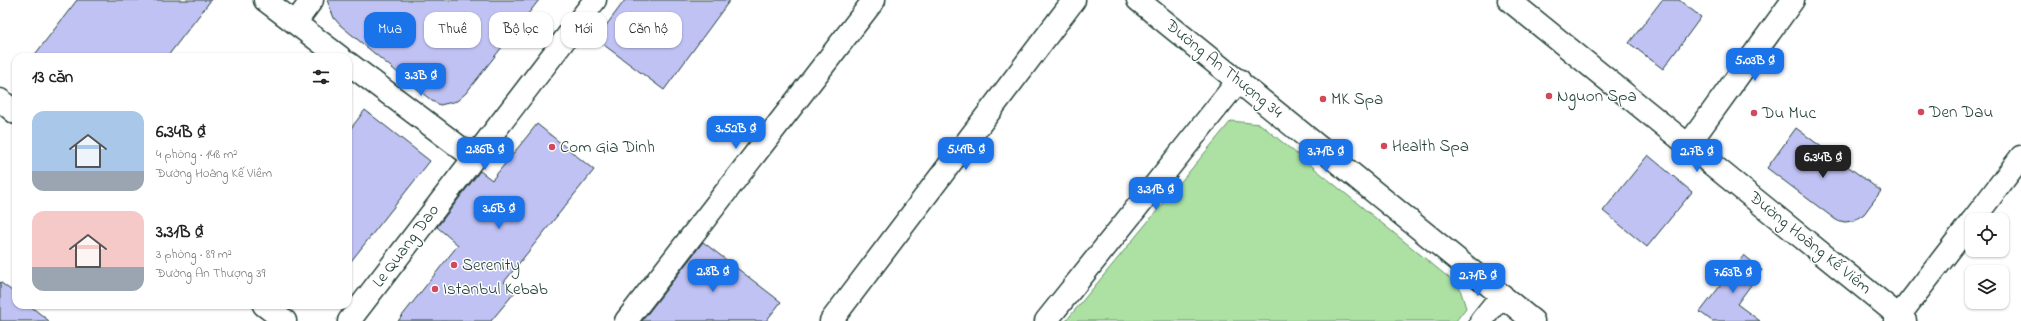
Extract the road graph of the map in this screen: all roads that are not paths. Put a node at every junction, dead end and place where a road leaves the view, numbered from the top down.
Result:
1 (265, 0) edge
2 (312, 0) edge
3 (595, 0) edge
4 (874, 0) edge
5 (1074, 0) edge
6 (1138, 0) edge
7 (1509, 0) edge
8 (1793, 0) edge
9 (295, 23) junction
10 (335, 53) edge
11 (352, 66) edge
12 (1238, 80) junction
13 (0, 100) edge
14 (12, 110) edge
15 (1689, 144) junction
16 (2021, 157) edge
17 (474, 158) junction
18 (1977, 213) edge
19 (1965, 230) edge
20 (1502, 295) junction
21 (269, 309) edge
22 (1900, 319) edge
23 (284, 321) edge
24 (349, 321) edge
25 (626, 321) edge
26 (831, 321) edge
27 (1046, 321) edge
28 (1481, 321) edge
29 (1534, 321) edge

1 - 9 street
2 - 9 street
3 - 17 street, Le Quang Dao
4 - 25 street
5 - 26 street
6 - 12 street, Đường An Thượng 34
7 - 15 street, Đường Hoàng Kế Viêm
8 - 15 street
9 - 10 street
11 - 17 street
12 - 20 street, Đường An Thượng 34
12 - 27 street
13 - 14 street
15 - 22 street, Đường Hoàng Kế Viêm
16 - 18 street
17 - 24 street, Le Quang Dao
19 - 22 street
20 - 28 street
20 - 29 street, Đường An Thượng 34
21 - 23 street

